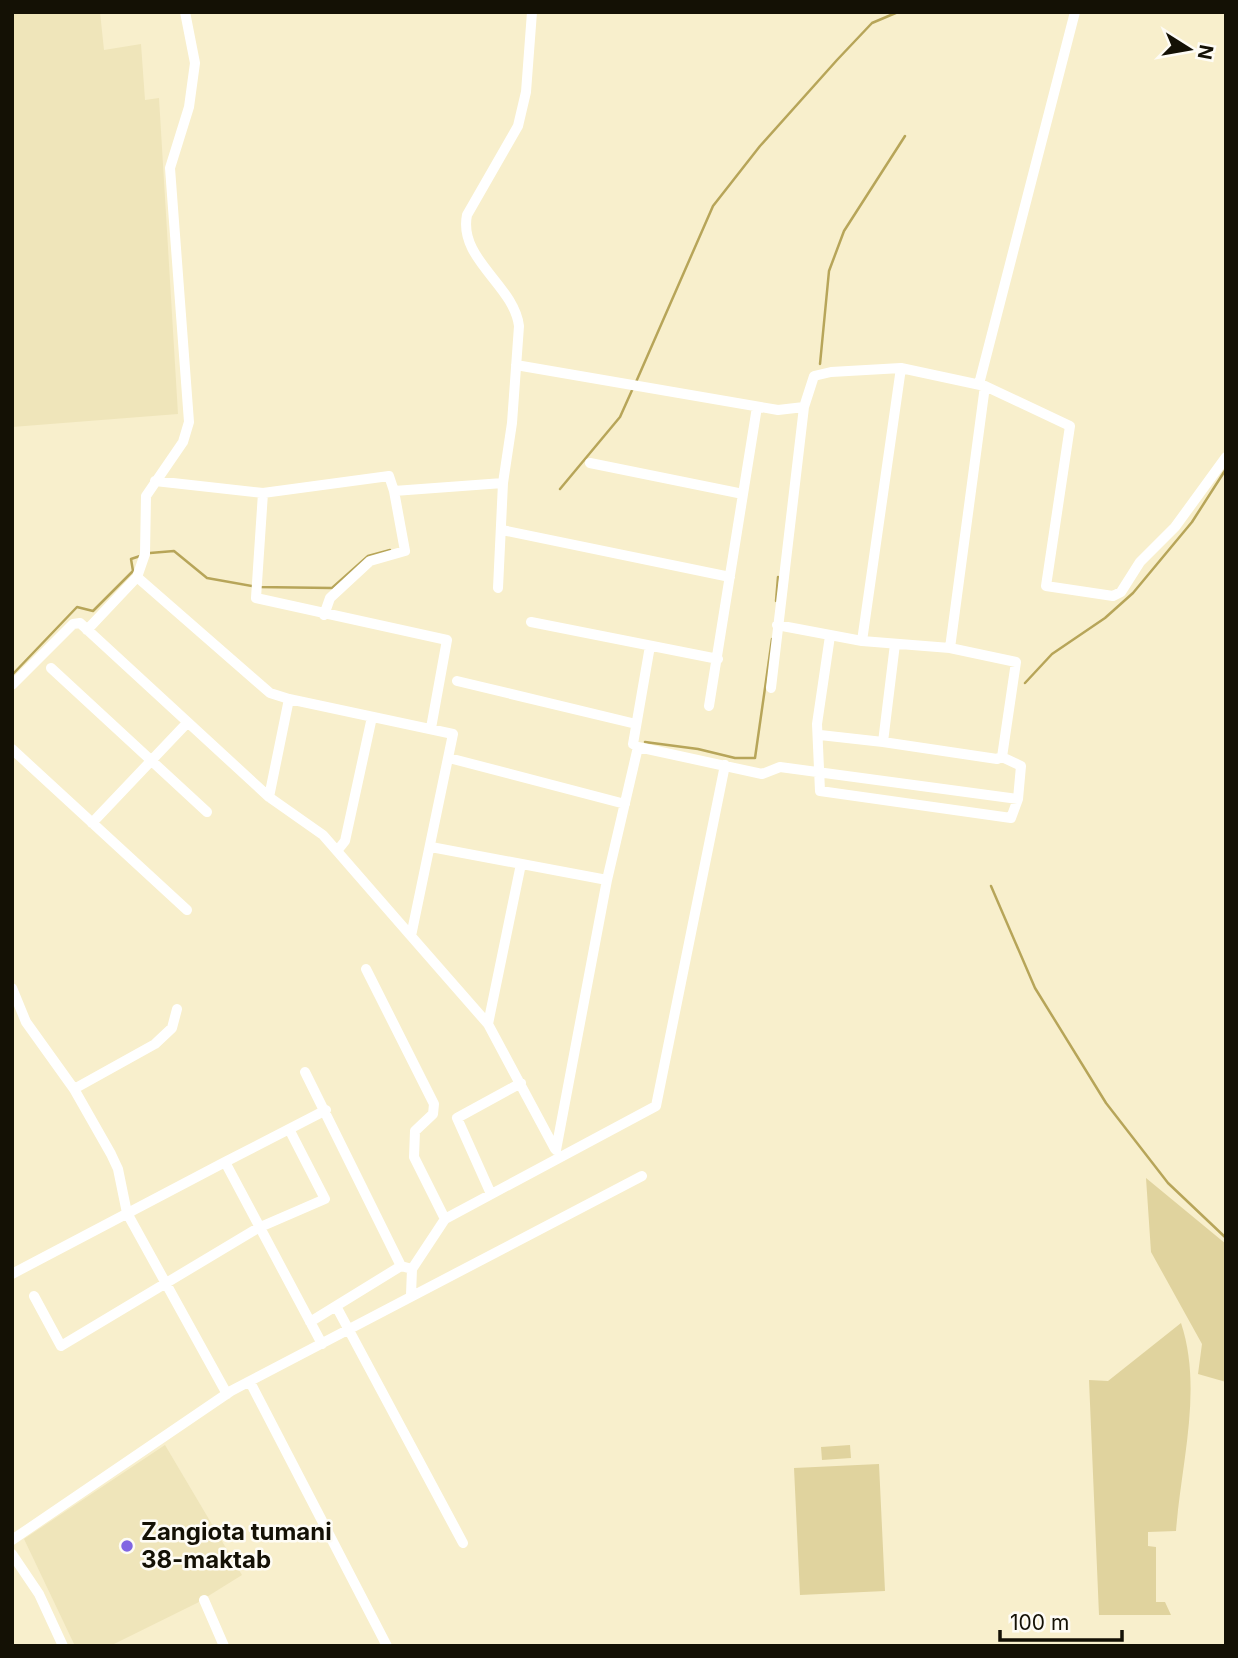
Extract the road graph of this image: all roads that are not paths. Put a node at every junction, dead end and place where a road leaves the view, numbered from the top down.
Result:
1 (185, 12) edge
2 (532, 12) edge
3 (1075, 12) edge
4 (516, 365) junction
5 (901, 368) junction
6 (982, 385) junction
7 (757, 407) junction
8 (804, 407) junction
9 (1226, 457) edge
10 (590, 463) dead end
11 (155, 481) junction
12 (503, 483) junction
13 (394, 491) junction
14 (264, 493) junction
15 (743, 494) junction
16 (502, 530) junction
17 (137, 577) junction
18 (730, 577) junction
19 (498, 588) dead end
20 (324, 615) junction
21 (531, 622) dead end
22 (777, 625) junction
23 (87, 630) junction
24 (830, 636) junction
25 (862, 641) junction
26 (895, 644) junction
27 (650, 646) junction
28 (950, 648) junction
29 (718, 659) junction
30 (51, 668) dead end
31 (457, 681) dead end
32 (12, 685) edge
33 (771, 688) dead end
34 (289, 699) junction
35 (709, 706) dead end
36 (372, 717) junction
37 (187, 723) junction
38 (636, 724) junction
39 (431, 728) junction
40 (820, 735) junction
41 (883, 742) junction
42 (638, 747) junction
43 (12, 749) edge
44 (1002, 757) junction
45 (449, 758) junction
46 (150, 760) junction
47 (725, 765) junction
48 (820, 771) junction
49 (269, 797) junction
50 (1018, 799) junction
51 (625, 804) junction
52 (208, 812) dead end
53 (92, 823) junction
54 (431, 847) junction
55 (337, 852) junction
56 (522, 864) junction
57 (607, 880) junction
58 (187, 910) dead end
59 (411, 936) junction
60 (366, 969) dead end
61 (12, 988) edge
62 (177, 1009) dead end
63 (488, 1024) junction
64 (305, 1072) dead end
65 (521, 1083) junction
66 (74, 1089) junction
67 (326, 1110) junction
68 (289, 1129) junction
69 (555, 1149) junction
70 (559, 1160) junction
71 (225, 1162) junction
72 (642, 1177) dead end
73 (491, 1194) junction
74 (127, 1213) junction
75 (445, 1219) junction
76 (258, 1228) junction
77 (401, 1266) junction
78 (412, 1269) junction
79 (12, 1274) edge
80 (165, 1281) junction
81 (411, 1295) junction
82 (34, 1296) dead end
83 (337, 1306) junction
84 (310, 1322) junction
85 (348, 1328) junction
86 (322, 1345) junction
87 (250, 1382) junction
88 (227, 1394) junction
89 (12, 1540) edge
90 (463, 1543) dead end
91 (12, 1554) edge
92 (23, 1568) junction
93 (12, 1574) edge
94 (204, 1600) dead end
95 (63, 1646) edge
96 (224, 1646) edge
97 (387, 1646) edge

1 - 11 street
2 - 4 street
3 - 6 street
4 - 7 street
4 - 12 street
5 - 6 street
5 - 8 street
5 - 25 street
6 - 9 street
6 - 28 street
7 - 8 street
7 - 15 street
8 - 22 street
10 - 15 street
11 - 14 street
11 - 17 street
12 - 13 street
12 - 16 street
13 - 14 street
13 - 20 street
14 - 20 street
15 - 18 street
16 - 18 street
16 - 19 street
17 - 23 street
17 - 34 street
18 - 29 street
20 - 39 street
21 - 27 street
22 - 24 street
22 - 33 street
23 - 32 street
23 - 37 street
24 - 25 street
24 - 40 street
25 - 26 street
26 - 28 street
26 - 41 street
27 - 29 street
27 - 38 street
28 - 44 street
29 - 35 street
30 - 46 street
31 - 38 street
34 - 36 street
34 - 49 street
36 - 39 street
36 - 55 street
37 - 46 street
37 - 49 street
38 - 42 street
39 - 45 street
40 - 41 street
40 - 48 street
41 - 44 street
42 - 47 street
42 - 51 street
43 - 53 street
44 - 50 street
45 - 51 street
45 - 54 street
46 - 52 street
46 - 53 street
47 - 48 street
47 - 70 street
48 - 50 street
48 - 50 street
49 - 55 street
51 - 57 street
53 - 58 street
54 - 56 street
54 - 59 street
55 - 59 street
56 - 57 street
56 - 63 street
57 - 69 street
59 - 63 street
60 - 75 street
61 - 66 street
62 - 66 street
63 - 65 street
64 - 67 street
65 - 69 street
65 - 73 street
66 - 74 street
67 - 68 street
67 - 77 street
68 - 71 street
68 - 76 street
69 - 70 street
70 - 73 street
71 - 74 street
71 - 76 street
72 - 81 street
73 - 75 street
74 - 79 street
74 - 80 street
75 - 78 street
76 - 80 street
76 - 84 street
77 - 78 street
77 - 83 street
78 - 81 street
80 - 82 street
80 - 88 street
81 - 85 street
83 - 84 street
83 - 85 street
84 - 86 street
85 - 86 street
85 - 90 street
86 - 87 street
87 - 88 street
87 - 97 street
88 - 89 street
91 - 92 street
92 - 93 street
92 - 95 street
94 - 96 street

